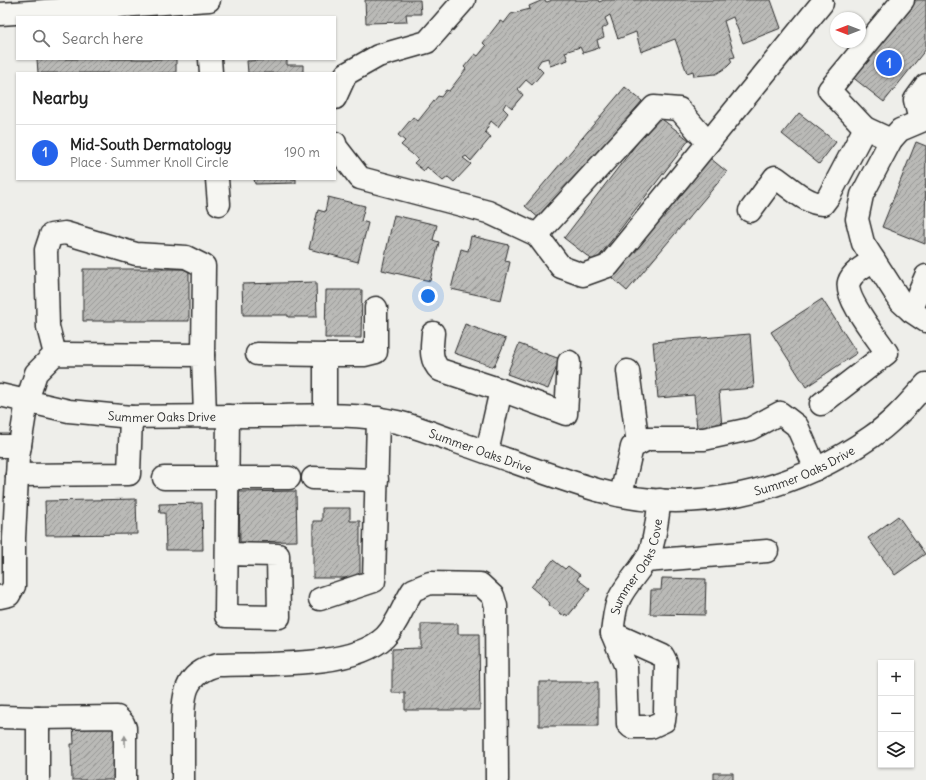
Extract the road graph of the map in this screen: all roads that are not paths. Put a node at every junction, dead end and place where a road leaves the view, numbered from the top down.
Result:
1 (207, 0) edge
2 (445, 0) edge
3 (464, 0) edge
4 (903, 0) edge
5 (139, 2) edge
6 (822, 3) dead end
7 (86, 4) edge
8 (0, 14) edge
9 (207, 16) edge
10 (445, 22) junction
11 (210, 60) edge
12 (211, 72) edge
13 (926, 85) edge
14 (336, 96) edge
15 (923, 120) edge
16 (865, 128) junction
17 (891, 140) junction
18 (708, 143) junction
19 (336, 147) edge
20 (217, 180) edge
21 (219, 204) dead end
22 (750, 210) dead end
23 (537, 235) junction
24 (874, 260) junction
25 (926, 276) edge
26 (376, 308) dead end
27 (918, 316) edge
28 (433, 333) dead end
29 (55, 354) junction
30 (257, 354) dead end
31 (203, 355) junction
32 (325, 355) junction
33 (569, 362) dead end
34 (628, 371) dead end
35 (926, 384) edge
36 (501, 390) junction
37 (0, 395) edge
38 (27, 401) junction
39 (821, 404) dead end
40 (325, 415) junction
41 (204, 416) junction
42 (228, 416) junction
43 (130, 417) junction
44 (378, 418) junction
45 (638, 444) junction
46 (10, 446) edge
47 (487, 452) junction
48 (816, 469) junction
49 (17, 475) junction
50 (164, 478) dead end
51 (228, 478) junction
52 (289, 478) dead end
53 (312, 478) dead end
54 (377, 480) junction
55 (621, 495) junction
56 (660, 500) junction
57 (767, 551) dead end
58 (227, 554) dead end
59 (646, 561) junction
60 (0, 597) edge
61 (320, 599) dead end
62 (612, 632) dead end
63 (0, 717) edge
64 (38, 718) junction
65 (38, 780) edge
66 (126, 780) edge
67 (183, 780) edge
68 (497, 780) edge

1 - 5 street
1 - 9 street
2 - 10 street
3 - 10 street
4 - 16 street
5 - 7 street
6 - 18 street
7 - 8 street
10 - 14 street
11 - 12 street
13 - 15 street
15 - 17 street
16 - 17 street
16 - 22 street
17 - 24 street
18 - 23 street
18 - 23 street
19 - 23 street
20 - 21 street
24 - 27 street
24 - 39 street
25 - 27 street
26 - 32 street
28 - 36 street
29 - 31 street
29 - 31 street
29 - 38 street
30 - 32 street
31 - 41 street
32 - 40 street
33 - 36 street
34 - 45 street
35 - 48 street, Summer Oaks Drive
36 - 47 street
37 - 38 street, Summer Oaks Drive
38 - 43 street, Summer Oaks Drive
38 - 46 street
40 - 42 street, Summer Oaks Drive
40 - 44 street, Summer Oaks Drive
41 - 42 street, Summer Oaks Drive
41 - 43 street, Summer Oaks Drive
42 - 51 street
43 - 49 street
44 - 47 street, Summer Oaks Drive
44 - 54 street
45 - 48 street
45 - 55 street
46 - 49 street
47 - 55 street, Summer Oaks Drive
48 - 56 street, Summer Oaks Drive
49 - 60 street
50 - 51 street
51 - 52 street
51 - 58 street
53 - 54 street
54 - 61 street
55 - 56 street, Summer Oaks Drive
56 - 59 street, Summer Oaks Cove
57 - 59 street
59 - 62 street, Summer Oaks Cove
63 - 64 street
64 - 65 street
66 -> 64 street
67 - 68 street

